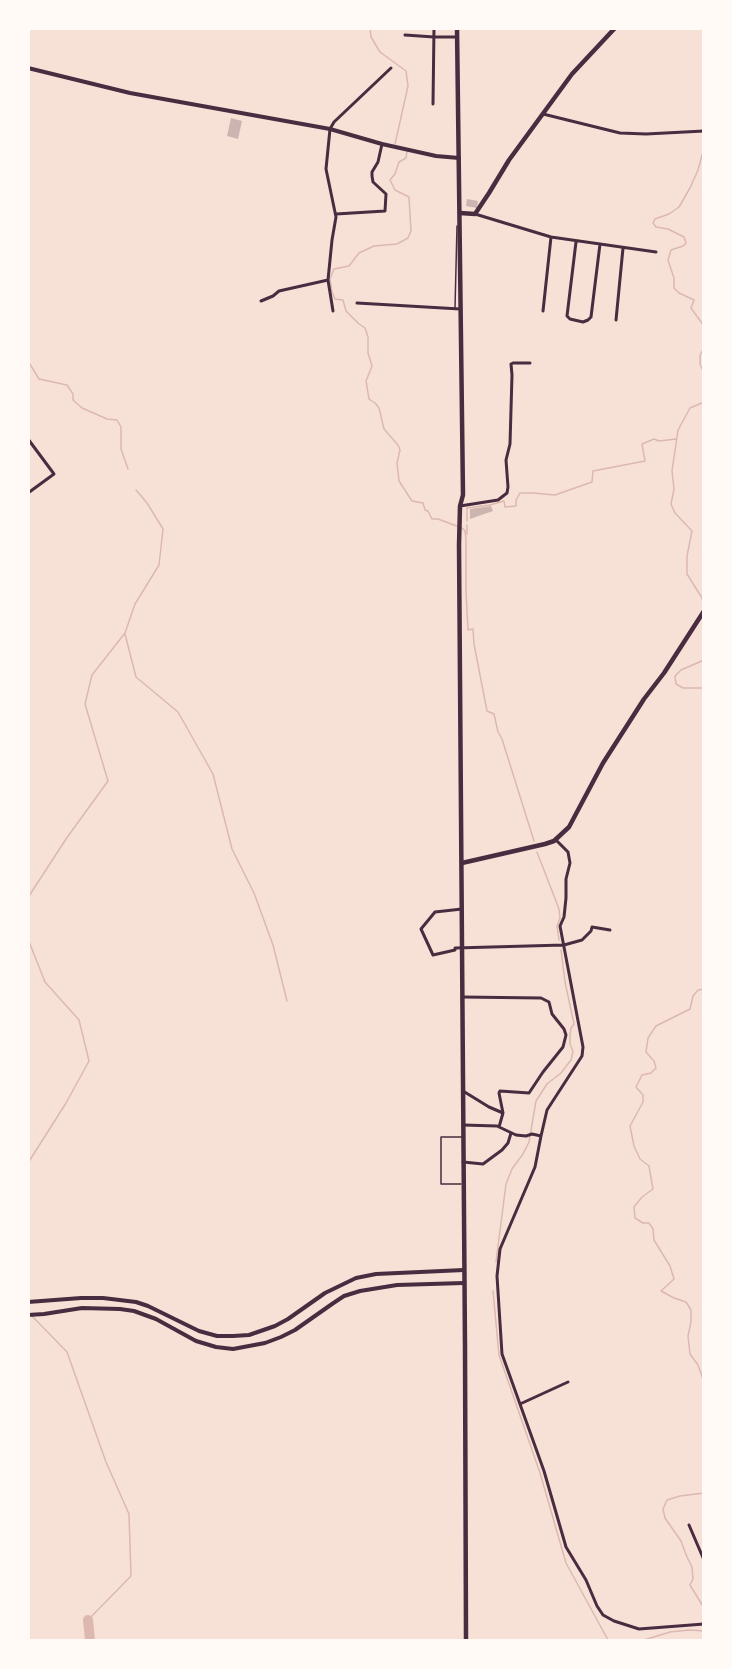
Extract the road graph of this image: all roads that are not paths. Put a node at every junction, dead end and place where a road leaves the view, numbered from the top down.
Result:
1 (434, 28) edge
2 (457, 28) edge
3 (615, 28) edge
4 (405, 35) dead end
5 (434, 37) junction
6 (457, 37) junction
7 (28, 68) edge
8 (391, 68) dead end
9 (433, 104) dead end
10 (543, 114) junction
11 (330, 129) junction
12 (704, 131) edge
13 (382, 144) junction
14 (460, 158) junction
15 (460, 213) junction
16 (336, 214) junction
17 (475, 214) junction
18 (551, 237) junction
19 (577, 241) junction
20 (600, 244) junction
21 (623, 248) junction
22 (656, 252) dead end
23 (328, 280) junction
24 (261, 301) dead end
25 (357, 303) dead end
26 (457, 309) junction
27 (333, 311) dead end
28 (543, 311) dead end
29 (616, 320) dead end
30 (530, 363) dead end
31 (28, 439) edge
32 (28, 493) edge
33 (460, 506) junction
34 (704, 611) edge
35 (555, 839) junction
36 (462, 863) junction
37 (462, 909) junction
38 (610, 930) dead end
39 (564, 945) junction
40 (462, 947) junction
41 (462, 997) junction
42 (463, 1091) junction
43 (503, 1113) junction
44 (463, 1125) junction
45 (499, 1127) junction
46 (511, 1133) junction
47 (541, 1136) junction
48 (463, 1137) junction
49 (463, 1162) junction
50 (463, 1184) junction
51 (464, 1270) junction
52 (464, 1283) junction
53 (31, 1302) edge
54 (28, 1315) edge
55 (181, 1322) junction
56 (176, 1331) junction
57 (568, 1382) dead end
58 (520, 1404) junction
59 (690, 1526) dead end
60 (702, 1554) edge
61 (704, 1560) edge
62 (704, 1624) edge
63 (466, 1641) edge

1 - 5 street
2 - 6 main road
3 - 10 main road
4 - 5 street
5 - 6 street
5 - 9 street
6 - 14 main road
7 - 11 street
8 - 11 street
10 - 12 street
10 - 17 main road
11 - 13 street
11 - 16 street
13 - 14 street
13 - 16 street
14 - 15 main road
15 - 17 main road
15 - 26 main road
16 - 23 street
17 - 18 street
18 - 19 street
18 - 28 street
19 - 20 street
19 - 20 street
20 - 21 street
21 - 22 street
21 - 29 street
23 - 24 street
23 - 27 street
25 - 26 street
26 - 33 main road
30 - 33 street
31 - 32 street
33 - 36 main road
34 - 35 main road
35 - 36 main road
35 - 39 street
36 - 37 main road
37 - 40 main road
37 - 40 street
38 - 39 street
39 - 40 street
39 - 47 street
40 - 41 main road
41 - 42 main road
41 - 43 street
42 - 43 street
42 - 44 main road
43 - 45 street
44 - 45 street
44 - 48 main road
45 - 46 street
46 - 47 street
46 - 49 street
47 - 58 street
48 - 49 main road
48 - 50 lane
49 - 50 main road
50 - 51 main road
51 - 52 main road
51 - 55 street
52 - 56 street
52 - 63 main road
53 - 55 street
54 - 56 street
55 - 56 street
57 - 58 street
58 - 62 street
59 - 60 street
60 - 61 street

